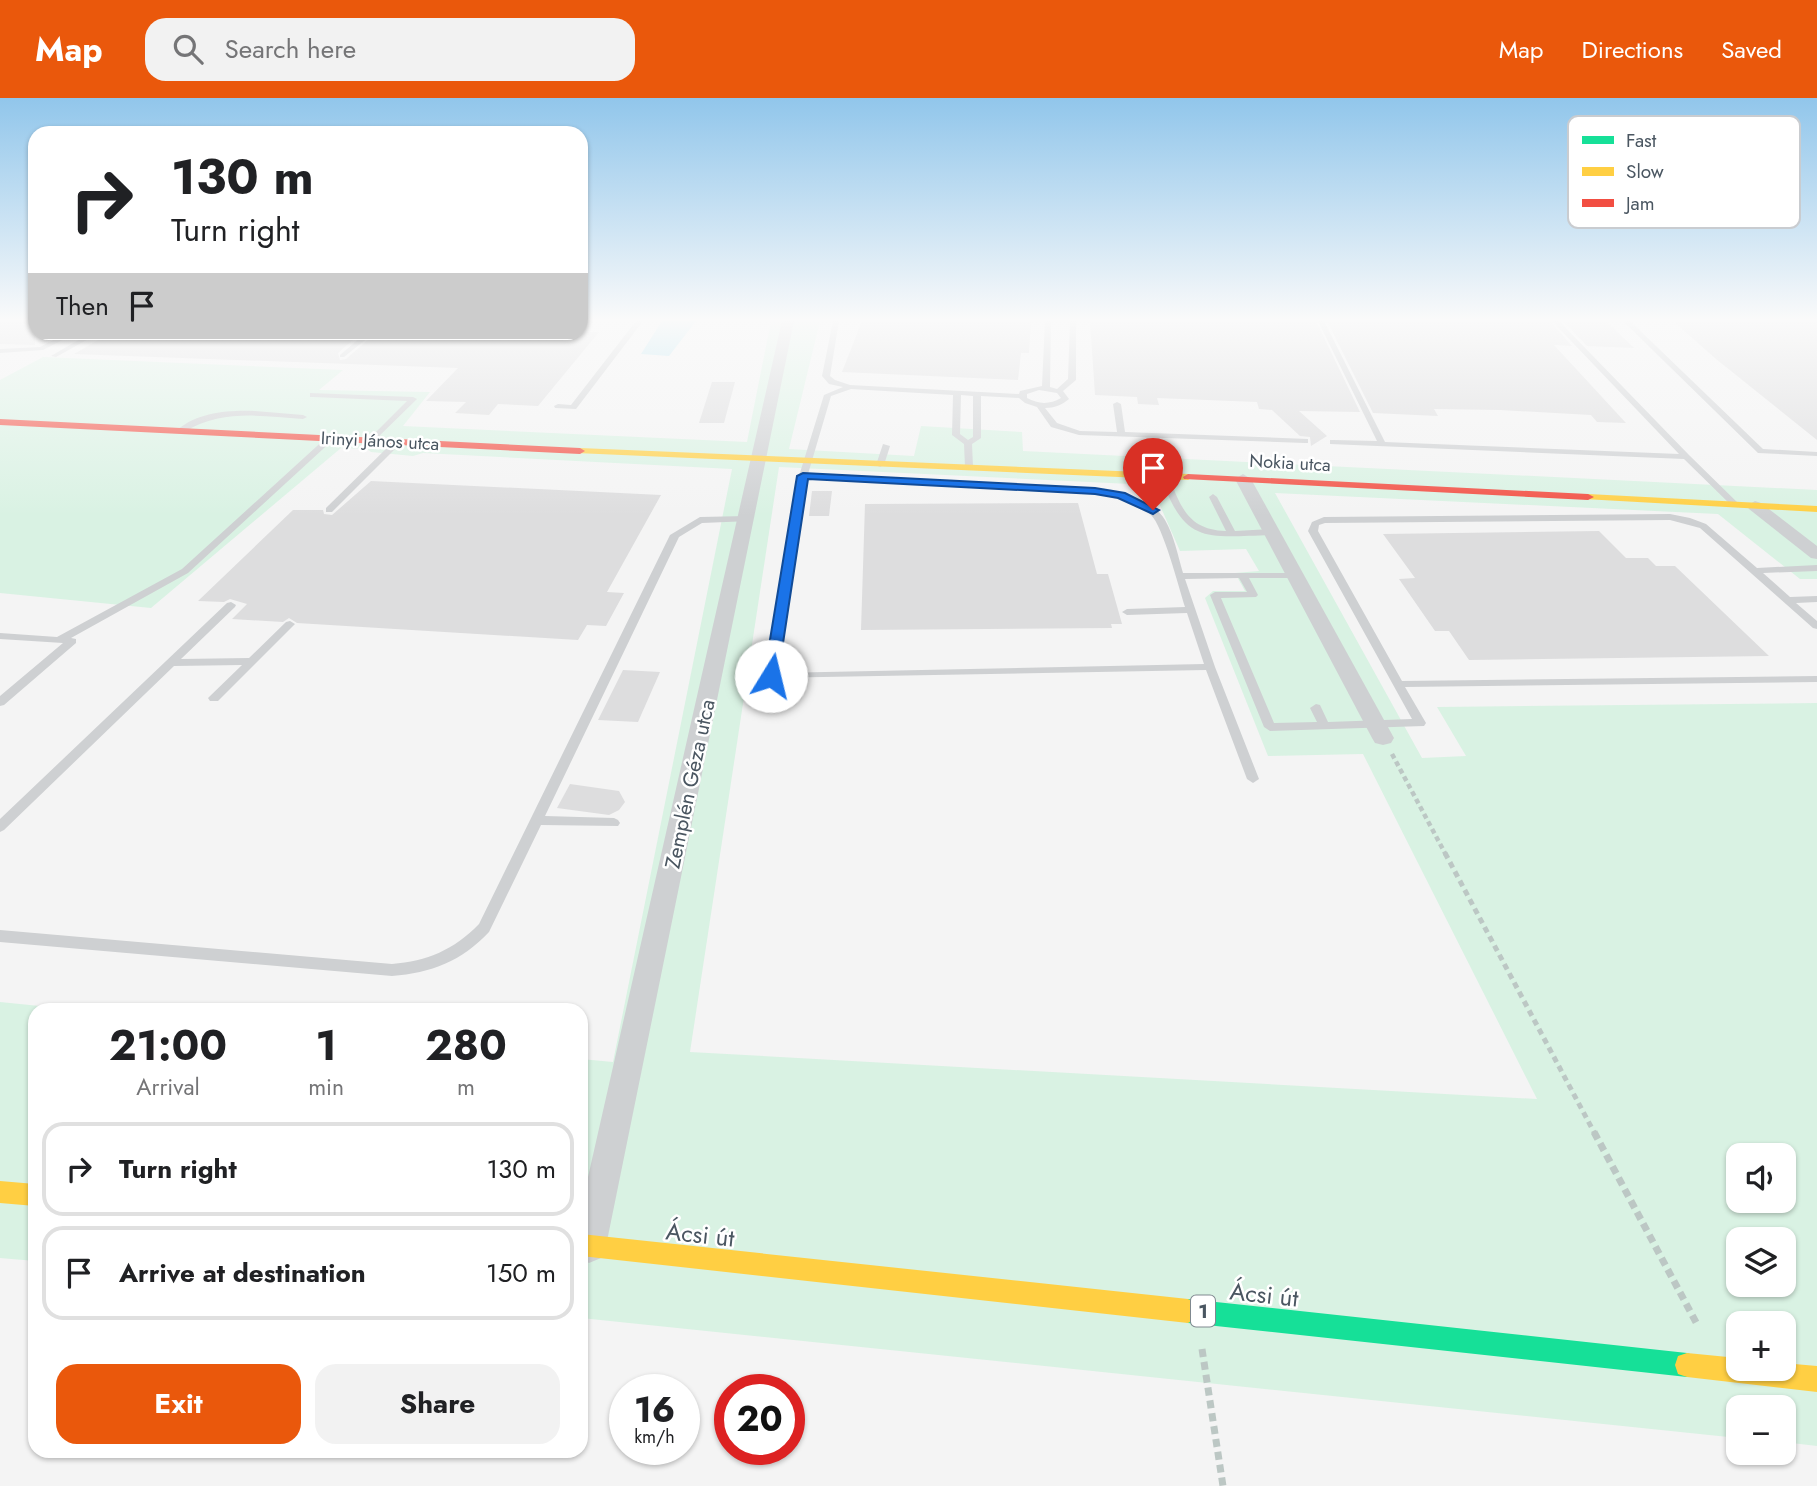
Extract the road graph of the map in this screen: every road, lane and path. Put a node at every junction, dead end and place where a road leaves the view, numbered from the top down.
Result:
1 (590, 386) edge
2 (775, 386) edge
3 (846, 386) edge
4 (1065, 386) edge
5 (1353, 386) edge
6 (1617, 386) edge
7 (1693, 386) edge
8 (850, 387) junction
9 (1046, 388) joint
10 (1059, 391) junction
11 (957, 393) junction
12 (978, 394) junction
13 (313, 395) dead end
14 (1022, 396) junction
15 (1117, 404) dead end
16 (1039, 405) junction
17 (558, 406) dead end
18 (303, 417) dead end
19 (0, 422) edge
20 (181, 430) junction
21 (1121, 435) junction
22 (331, 438) junction
23 (373, 440) junction
24 (1305, 441) dead end
25 (398, 442) junction
26 (1334, 442) dead end
27 (968, 443) junction
28 (1382, 443) junction
29 (886, 446) dead end
30 (1817, 454) edge
31 (1686, 457) junction
32 (760, 460) junction
33 (880, 465) junction
34 (970, 467) junction
35 (804, 469) junction
36 (1165, 477) junction
37 (1243, 479) junction
38 (1213, 497) dead end
39 (1735, 505) junction
40 (1755, 506) junction
41 (1817, 509) edge
42 (329, 510) dead end
43 (747, 519) junction
44 (1271, 532) junction
45 (1232, 533) junction
46 (1817, 554) edge
47 (1817, 568) edge
48 (1754, 571) junction
49 (1295, 575) junction
50 (1180, 576) junction
51 (1243, 576) junction
52 (1817, 599) edge
53 (1788, 600) junction
54 (231, 605) dead end
55 (1191, 610) junction
56 (1127, 612) dead end
57 (290, 624) dead end
58 (1817, 626) edge
59 (0, 636) edge
60 (13, 637) junction
61 (59, 640) junction
62 (0, 647) edge
63 (252, 661) junction
64 (171, 663) junction
65 (1210, 667) junction
66 (1817, 679) edge
67 (1398, 684) junction
68 (214, 698) dead end
69 (0, 702) edge
70 (1316, 708) dead end
71 (1324, 725) junction
72 (1379, 730) junction
73 (1253, 779) dead end
74 (537, 820) junction
75 (614, 823) dead end
76 (0, 827) edge
77 (0, 936) edge
78 (0, 1192) edge
79 (28, 1194) edge
80 (588, 1233) edge
81 (588, 1246) edge
82 (1196, 1311) junction
83 (1702, 1333) dead end
84 (1817, 1379) edge
85 (1223, 1486) edge

1 - 17 lane
2 - 32 street, Zemplén Géza utca
3 - 8 lane
4 - 10 lane
5 - 28 lane
6 - 31 lane
7 - 30 lane
8 - 11 lane
8 - 35 lane
9 - 10 lane
9 - 14 lane
10 - 16 lane
11 - 12 lane
11 - 27 lane
12 - 14 lane
12 - 27 lane
13 - 23 lane
14 - 16 lane
15 - 21 lane
16 - 21 lane
18 - 20 lane
19 - 20 street, Irinyi János utca
20 - 22 street, Irinyi János utca
21 - 24 lane
22 - 23 street, Irinyi János utca
22 - 61 lane
23 - 25 street, Irinyi János utca
25 - 32 street, Irinyi János utca
25 - 42 lane
26 - 28 lane
27 - 34 lane
28 - 31 lane
29 - 33 lane
31 - 39 lane
32 - 35 street, Nokia utca
32 - 43 street, Zemplén Géza utca
33 - 34 street, Nokia utca
33 - 35 street, Nokia utca
34 - 36 street, Nokia utca
35 - 50 lane
35 - 65 lane
36 - 37 street, Nokia utca
36 - 45 lane
37 - 39 street, Nokia utca
37 - 44 street
38 - 45 lane
39 - 40 street, Nokia utca
40 - 41 street, Nokia utca
40 - 46 street
43 - 74 lane
43 - 80 street, Zemplén Géza utca
44 - 45 lane
44 - 49 street
47 - 48 lane
48 - 53 lane
48 - 67 lane
49 - 51 lane
49 - 72 street
50 - 51 lane
50 - 55 lane
51 - 71 lane
52 - 53 lane
53 - 58 lane
54 - 64 lane
55 - 56 lane
55 - 65 lane
57 - 63 lane
59 - 60 lane
60 - 61 lane
60 - 62 lane
61 - 69 lane
63 - 64 lane
63 - 68 lane
64 - 76 lane
65 - 73 lane
66 - 67 lane
67 - 72 lane
70 - 71 lane
71 - 72 lane
72 - 83 path
74 - 75 lane
74 - 77 lane
78 - 79 street
81 - 82 street, Ácsi út / 1
82 - 84 street, Ácsi út / 1
82 - 85 path

